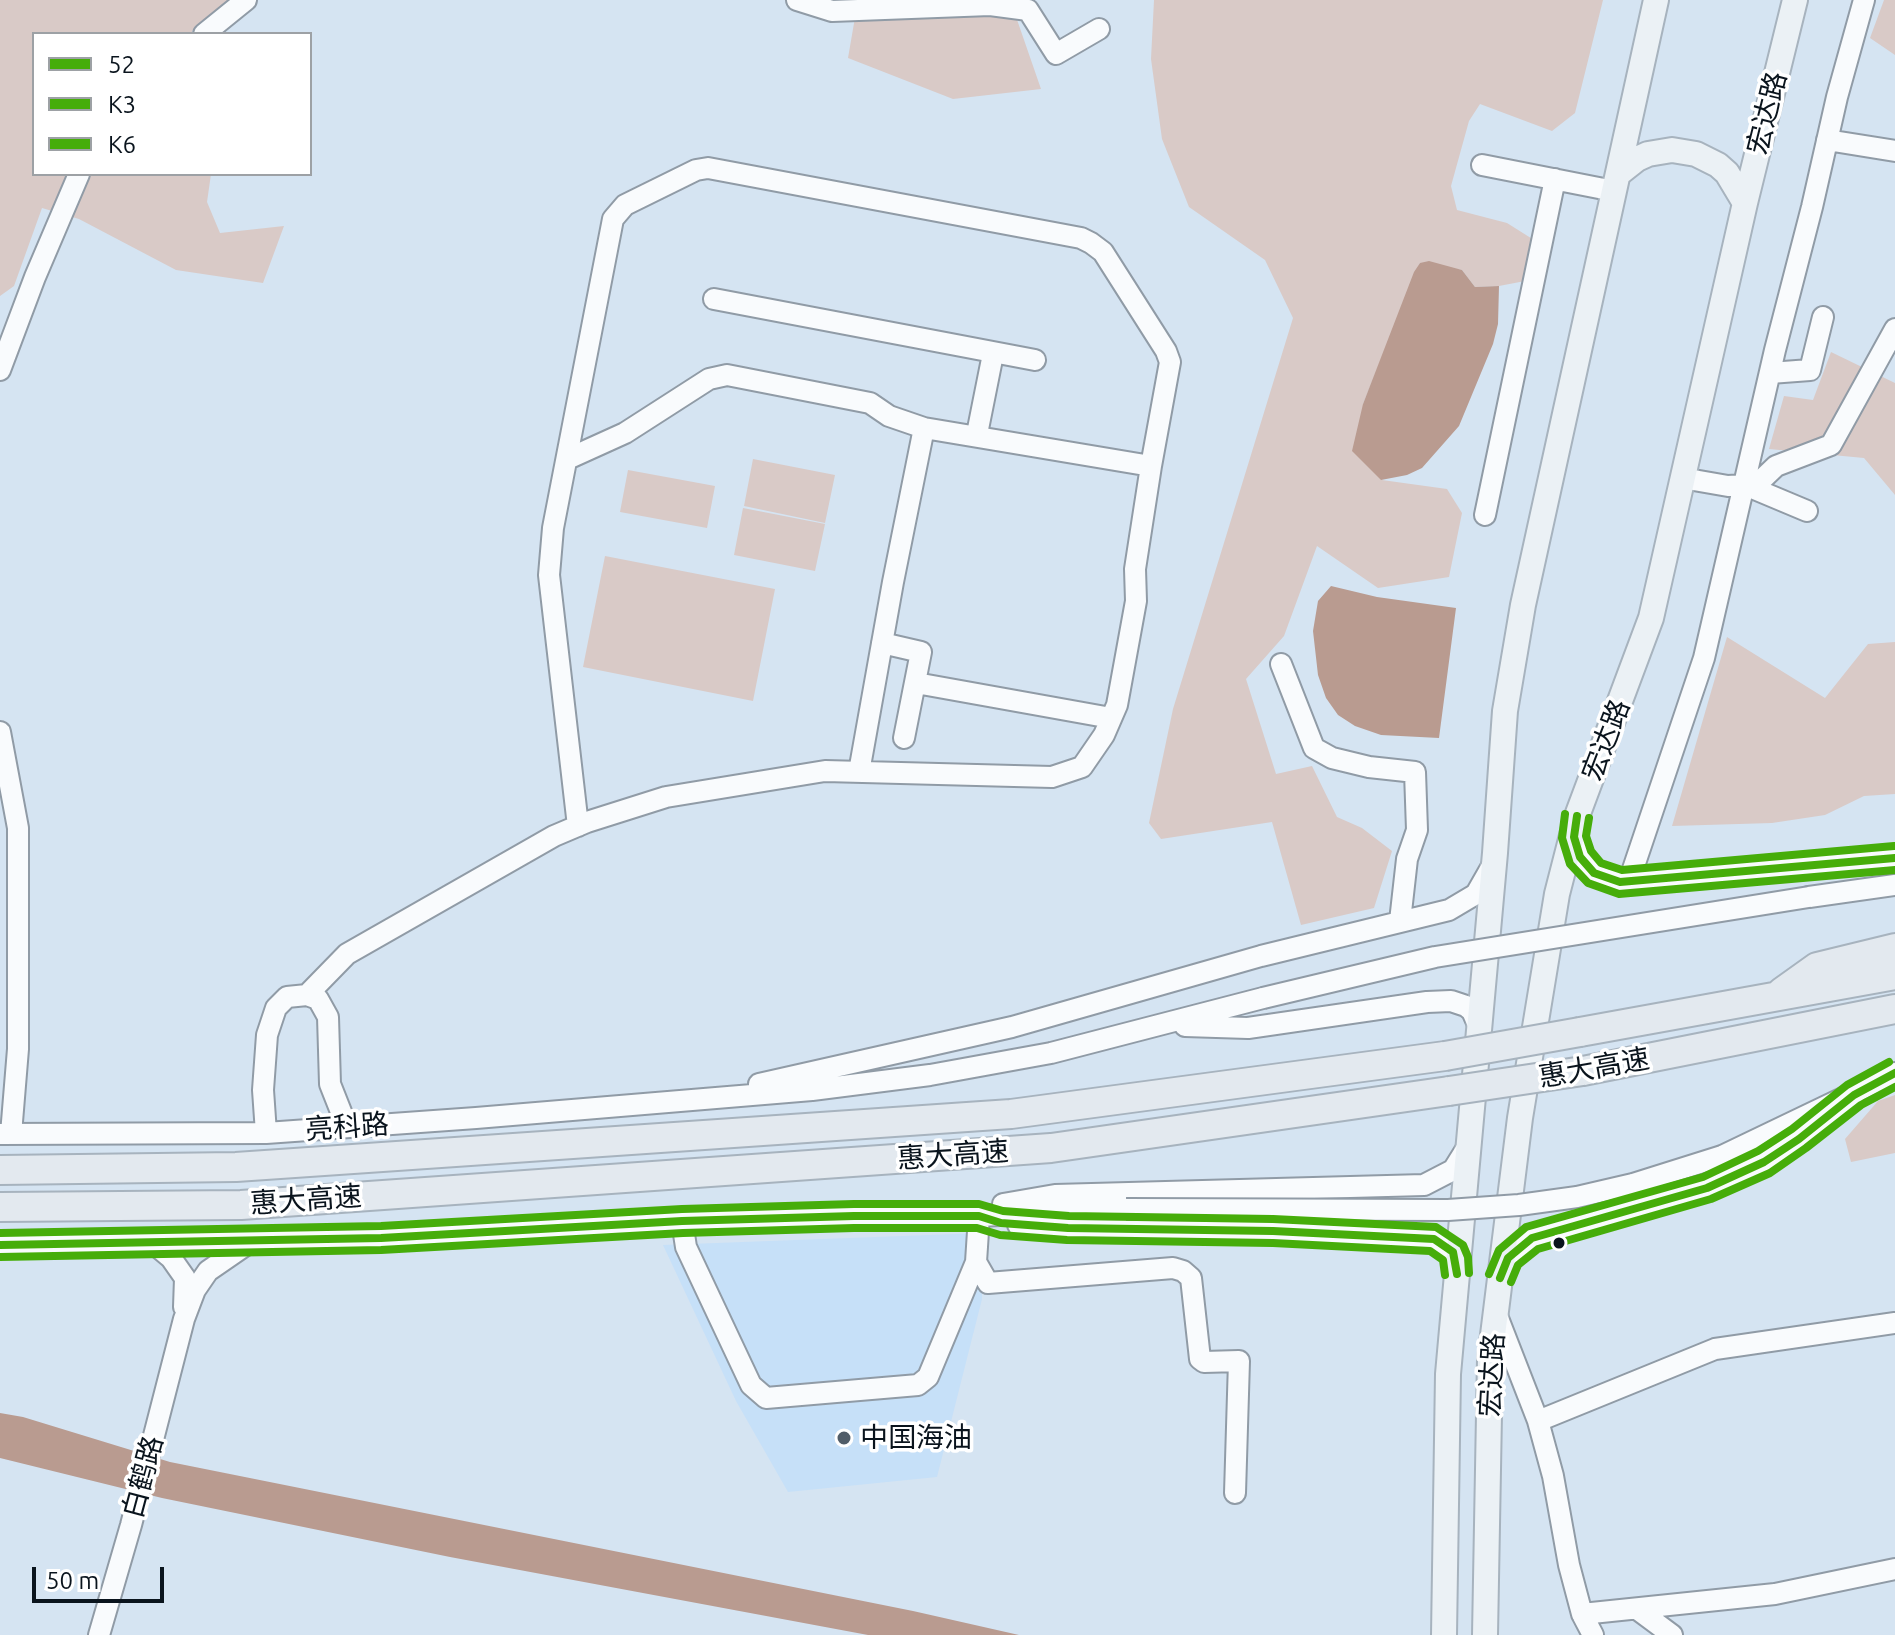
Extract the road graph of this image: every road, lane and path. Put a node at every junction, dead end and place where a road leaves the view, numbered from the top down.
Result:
1 (246, 0) edge
2 (797, 0) edge
3 (1656, 0) edge
4 (1795, 0) edge
5 (1864, 0) edge
6 (1099, 29) dead end
7 (206, 32) edge
8 (1827, 140) junction
9 (1895, 151) edge
10 (1482, 165) dead end
11 (78, 176) edge
12 (1555, 179) junction
13 (1616, 183) junction
14 (1745, 203) junction
15 (714, 299) dead end
16 (1823, 317) dead end
17 (1895, 329) edge
18 (7, 330) edge
19 (993, 354) junction
20 (1035, 360) dead end
21 (0, 370) edge
22 (1770, 373) junction
23 (924, 428) junction
24 (977, 434) junction
25 (568, 457) junction
26 (1151, 466) junction
27 (1682, 478) junction
28 (1749, 486) junction
29 (1807, 511) dead end
30 (1485, 515) dead end
31 (882, 643) junction
32 (1281, 664) dead end
33 (916, 683) junction
34 (1111, 718) junction
35 (0, 732) edge
36 (904, 738) dead end
37 (859, 772) junction
38 (1577, 816) junction
39 (578, 826) junction
40 (1495, 853) junction
41 (1895, 858) edge
42 (1629, 881) junction
43 (1895, 885) edge
44 (1400, 921) junction
45 (1895, 948) edge
46 (1895, 975) edge
47 (307, 995) junction
48 (1776, 997) junction
49 (1895, 1009) edge
50 (1161, 1025) junction
51 (1479, 1027) junction
52 (1895, 1027) edge
53 (1794, 1030) junction
54 (1895, 1073) edge
55 (1854, 1095) junction
56 (693, 1099) junction
57 (347, 1127) junction
58 (266, 1133) junction
59 (5, 1134) edge
60 (1469, 1144) junction
61 (0, 1170) edge
62 (0, 1207) edge
63 (979, 1216) junction
64 (682, 1221) junction
65 (253, 1240) junction
66 (153, 1243) junction
67 (0, 1245) edge
68 (976, 1262) junction
69 (1457, 1274) junction
70 (1500, 1278) junction
71 (1496, 1313) junction
72 (184, 1319) junction
73 (1895, 1323) edge
74 (1538, 1421) junction
75 (1235, 1493) dead end
76 (1895, 1569) edge
77 (1637, 1609) junction
78 (1582, 1614) junction
79 (99, 1635) edge
80 (1444, 1635) edge
81 (1485, 1635) edge
82 (1593, 1635) edge
83 (1672, 1635) edge

1 - 7 street
2 - 6 street
3 - 13 main road, 宏达路
4 - 14 main road, 宏达路
5 - 8 street
8 - 9 street
8 - 22 street
10 - 12 street
11 - 18 street
12 - 13 street
12 - 30 street
13 - 14 main road
13 - 40 main road, 宏达路
14 - 27 main road, 宏达路
15 - 19 street
16 - 22 street
17 - 28 street
18 - 21 street
19 - 20 street
19 - 24 street
22 - 28 street
23 - 24 street
23 - 25 street
23 - 31 street
24 - 26 street
25 - 26 street
25 - 39 street
26 - 34 street
27 - 28 street
27 - 38 main road, 宏达路
28 - 29 street
28 - 42 street
31 - 33 street
31 - 37 street
32 - 44 street
33 - 34 street
33 - 36 street
34 - 37 street
35 - 59 street
37 - 39 street
38 - 42 street
38 - 70 main road, 宏达路
39 - 47 street
40 - 44 street
40 - 51 main road, 宏达路
41 - 42 street
43 - 50 street, bridge
44 - 56 street
45 - 48 highway
46 - 48 highway, 惠大高速
47 - 57 street
47 - 58 street
48 - 61 highway, 惠大高速, bridge
49 - 53 highway, 惠大高速
50 - 51 street
50 - 56 street
51 - 60 main road, 宏达路
52 - 53 highway
53 - 62 highway, 惠大高速, bridge
54 - 55 street
55 - 63 street, bridge
55 - 70 street
56 - 57 street, 亮科路
57 - 58 street, 亮科路
58 - 59 street, 亮科路
60 - 63 street
60 - 69 main road, 宏达路
63 - 64 street
63 - 68 street
63 - 69 street
64 - 65 street
64 - 68 street
65 - 66 street
65 - 72 street
66 - 67 street
66 - 72 street
68 - 75 street
69 - 80 main road, 宏达路
70 - 71 main road, 宏达路
71 - 74 street
71 - 81 main road, 宏达路
72 - 79 street, 白鹤路
73 - 74 street
74 - 78 street
76 - 77 street
77 - 78 street
77 - 83 street
78 - 82 street

